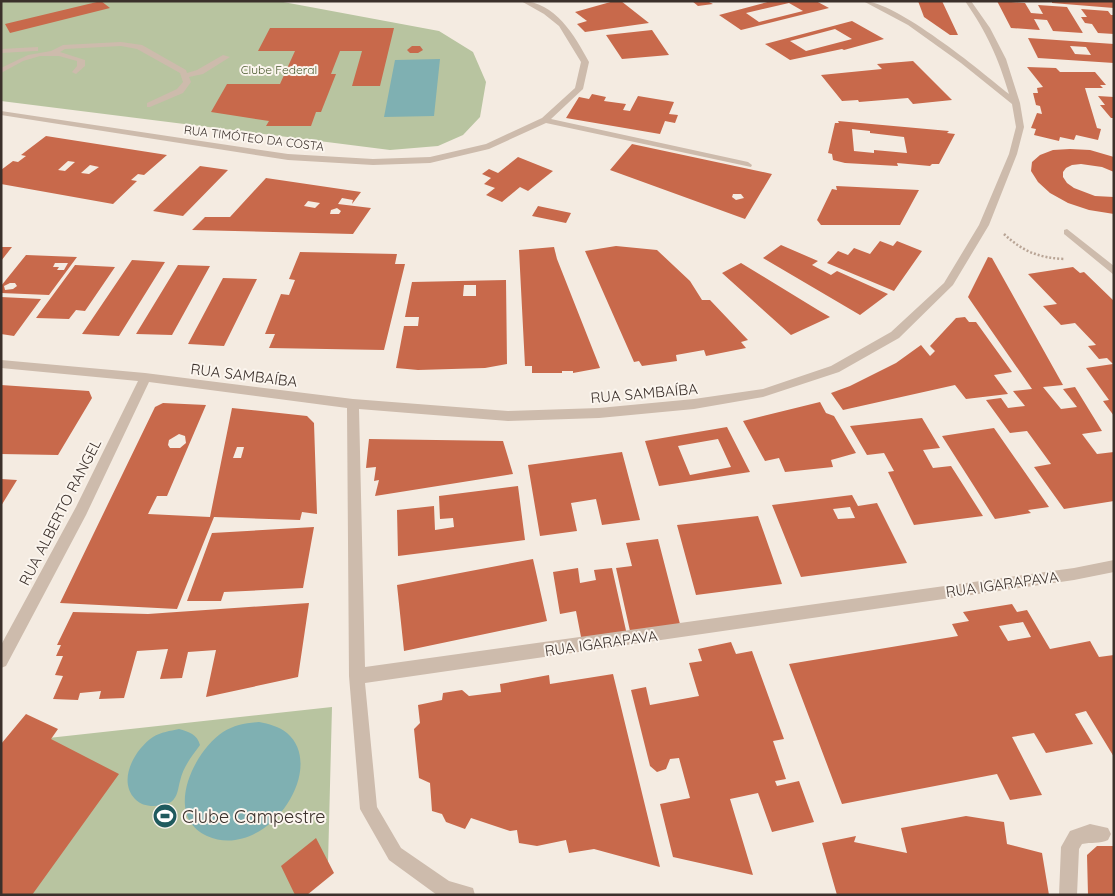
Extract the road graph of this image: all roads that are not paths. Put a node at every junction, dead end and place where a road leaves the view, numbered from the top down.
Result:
1 (524, 1) edge
2 (866, 1) edge
3 (968, 1) edge
4 (63, 47) junction
5 (1, 51) edge
6 (53, 53) junction
7 (226, 57) dead end
8 (3, 69) edge
9 (76, 72) dead end
10 (186, 76) junction
11 (1016, 103) junction
12 (150, 104) dead end
13 (1, 113) edge
14 (545, 120) junction
15 (748, 165) dead end
16 (1066, 232) dead end
17 (1114, 272) edge
18 (1, 364) edge
19 (145, 377) junction
20 (353, 404) junction
21 (1114, 566) edge
22 (1, 661) edge
23 (357, 676) junction
24 (1102, 834) dead end
25 (466, 895) edge
26 (1068, 895) edge

1 - 14 street, RUA TIMÓTEO DA COSTA
2 - 11 street
3 - 11 street, RUA SAMBAÍBA
4 - 5 street
4 - 6 street
4 - 10 street
6 - 8 street
6 - 9 street
7 - 10 street
10 - 12 street
11 - 20 street, RUA SAMBAÍBA
13 - 14 street, RUA TIMÓTEO DA COSTA
14 - 15 street
16 - 17 street
18 - 19 street, RUA SAMBAÍBA
19 - 20 street, RUA SAMBAÍBA
19 - 22 street, RUA ALBERTO RANGEL
20 - 23 street
21 - 23 street, RUA IGARAPAVA
23 - 25 street
24 - 26 street

